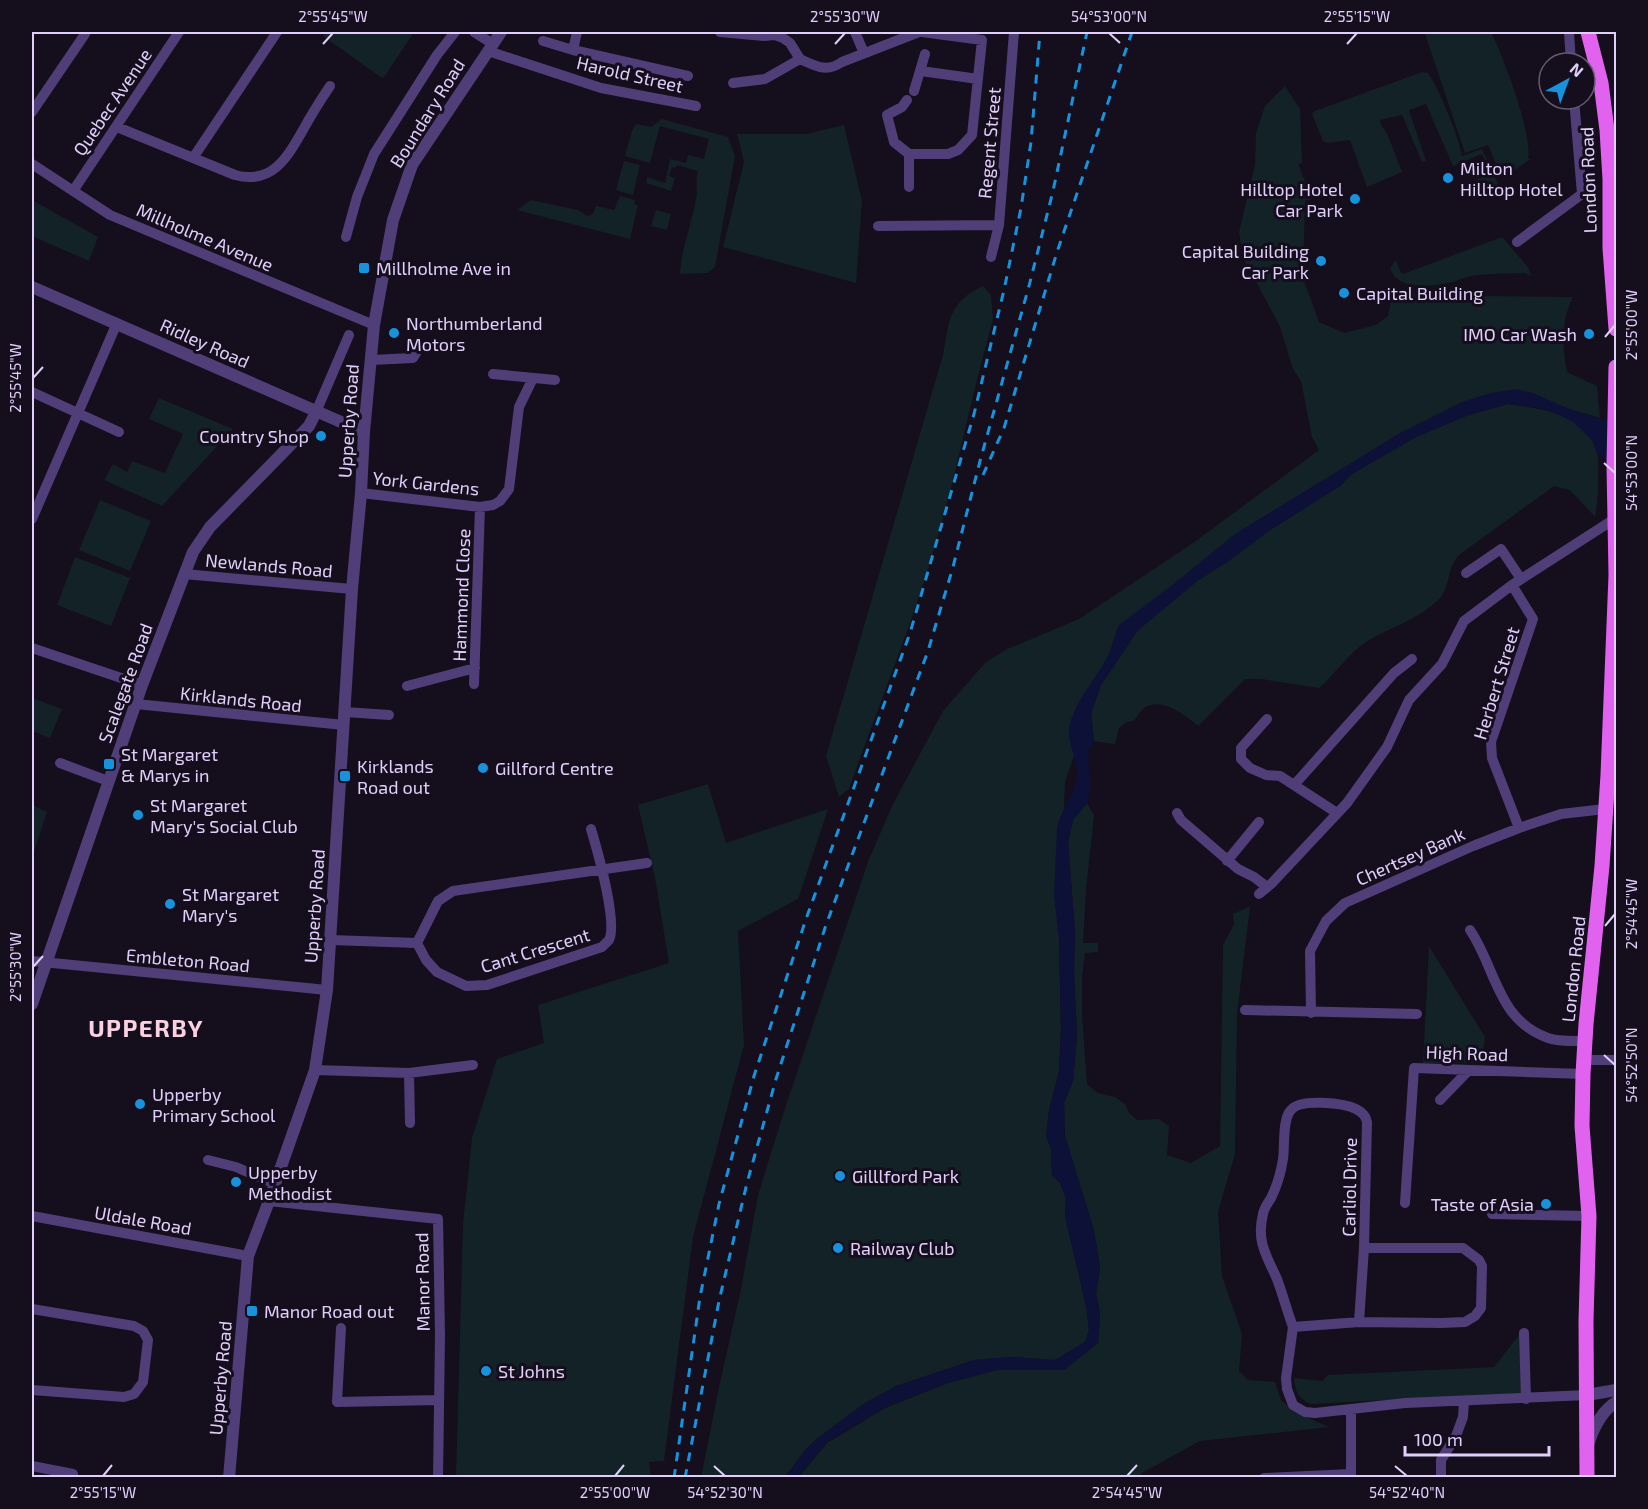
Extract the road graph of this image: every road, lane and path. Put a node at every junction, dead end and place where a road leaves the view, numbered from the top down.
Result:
1 (84, 32) edge
2 (179, 32) edge
3 (277, 32) edge
4 (455, 32) edge
5 (474, 32) edge
6 (501, 32) edge
7 (577, 32) edge
8 (720, 32) edge
9 (855, 32) edge
10 (921, 32) edge
11 (1014, 32) edge
12 (1569, 32) edge
13 (1588, 32) edge
14 (543, 41) dead end
15 (491, 48) junction
16 (573, 50) junction
17 (1570, 51) edge
18 (864, 54) junction
19 (925, 54) dead end
20 (800, 59) junction
21 (921, 71) junction
22 (688, 76) dead end
23 (978, 79) junction
24 (733, 83) dead end
25 (330, 86) dead end
26 (914, 91) dead end
27 (907, 100) dead end
28 (696, 106) dead end
29 (1575, 111) edge
30 (32, 112) edge
31 (117, 127) junction
32 (909, 153) junction
33 (193, 158) junction
34 (32, 164) edge
35 (909, 187) dead end
36 (73, 191) junction
37 (999, 225) junction
38 (878, 226) dead end
39 (346, 237) dead end
40 (1517, 242) dead end
41 (992, 257) dead end
42 (32, 287) edge
43 (117, 324) junction
44 (374, 325) junction
45 (1617, 329) edge
46 (349, 335) dead end
47 (440, 348) dead end
48 (371, 360) junction
49 (1617, 367) edge
50 (493, 374) dead end
51 (534, 378) junction
52 (555, 380) dead end
53 (1615, 383) edge
54 (32, 392) edge
55 (316, 412) junction
56 (78, 413) junction
57 (119, 432) dead end
58 (364, 432) junction
59 (361, 493) junction
60 (36, 499) edge
61 (480, 507) junction
62 (1616, 518) edge
63 (32, 519) edge
64 (1466, 573) dead end
65 (184, 574) junction
66 (1517, 582) junction
67 (352, 589) junction
68 (32, 648) edge
69 (1412, 659) dead end
70 (1615, 664) edge
71 (475, 668) junction
72 (474, 684) dead end
73 (142, 686) junction
74 (406, 686) dead end
75 (136, 704) junction
76 (345, 712) junction
77 (390, 716) dead end
78 (1267, 718) dead end
79 (344, 725) junction
80 (60, 763) dead end
81 (1612, 775) edge
82 (108, 781) junction
83 (1294, 784) junction
84 (1605, 809) junction
85 (1177, 813) dead end
86 (1337, 813) junction
87 (1258, 822) dead end
88 (1519, 828) junction
89 (591, 829) dead end
90 (1227, 861) junction
91 (647, 863) dead end
92 (602, 870) junction
93 (1470, 930) dead end
94 (331, 940) junction
95 (417, 943) junction
96 (32, 962) edge
97 (46, 964) junction
98 (327, 990) junction
99 (32, 1004) edge
100 (1245, 1010) dead end
101 (1311, 1013) junction
102 (1417, 1014) dead end
103 (1585, 1041) junction
104 (1617, 1060) edge
105 (473, 1065) dead end
106 (1583, 1067) junction
107 (315, 1070) junction
108 (1469, 1070) junction
109 (410, 1073) junction
110 (1440, 1100) dead end
111 (410, 1123) dead end
112 (208, 1160) dead end
113 (275, 1184) junction
114 (269, 1201) junction
115 (1405, 1203) dead end
116 (1492, 1214) dead end
117 (32, 1216) edge
118 (1589, 1216) junction
119 (1364, 1248) junction
120 (248, 1256) junction
121 (32, 1309) edge
122 (1359, 1322) junction
123 (1293, 1327) junction
124 (341, 1328) dead end
125 (1524, 1333) dead end
126 (32, 1390) edge
127 (1617, 1390) edge
128 (1587, 1395) junction
129 (1526, 1399) junction
130 (439, 1400) junction
131 (1464, 1401) junction
132 (1617, 1402) edge
133 (1351, 1410) junction
134 (1587, 1451) junction
135 (32, 1466) edge
136 (73, 1474) dead end
137 (1351, 1475) edge
138 (230, 1478) edge
139 (438, 1478) edge
140 (1264, 1478) edge
141 (1442, 1478) edge
142 (1587, 1478) edge

1 - 30 street
2 - 31 street, Quebec Avenue
3 - 33 street
4 - 39 street
5 - 15 street, Harold Street
6 - 15 street, Boundary Road
7 - 16 street
8 - 20 street
9 - 18 street
10 - 18 street
10 - 23 street
11 - 37 street, Regent Street
12 - 17 street
13 - 45 main road, London Road
14 - 16 street
15 - 28 street, Harold Street
15 - 44 street, Boundary Road
16 - 22 street
18 - 20 street
19 - 21 street
20 - 24 street
21 - 23 street
21 - 26 street
23 - 32 street
25 - 33 street
27 - 32 street
29 - 40 street
31 - 33 street
31 - 36 street, Quebec Avenue
32 - 35 street
34 - 36 street, Millholme Avenue
36 - 44 street, Millholme Avenue
37 - 38 street
37 - 41 street, Regent Street
42 - 43 street, Ridley Road
43 - 55 street, Ridley Road
43 - 56 street
44 - 48 street, Upperby Road
46 - 55 street
47 - 48 street
48 - 58 street, Upperby Road
49 - 53 main road
50 - 51 street
51 - 52 street
51 - 61 street, York Gardens
53 - 62 main road, London Road
54 - 56 street
55 - 58 street, Ridley Road
55 - 65 street, Scalegate Road
56 - 57 street
56 - 60 street
58 - 59 street, Upperby Road
59 - 61 street, York Gardens
59 - 67 street, Upperby Road
60 - 63 street
61 - 71 street, Hammond Close
62 - 66 street
62 - 70 main road, London Road
64 - 66 street
65 - 67 street, Newlands Road
65 - 73 street, Scalegate Road
66 - 86 street
66 - 88 street, Herbert Street
67 - 76 street, Upperby Road
68 - 73 street
69 - 83 street
70 - 81 main road, London Road
71 - 72 street, Hammond Close
71 - 74 street
73 - 75 street, Scalegate Road
75 - 79 street, Kirklands Road
75 - 82 street, Scalegate Road
76 - 77 street
76 - 79 street, Upperby Road
78 - 83 street
79 - 94 street, Upperby Road
80 - 82 street
81 - 84 main road, London Road
82 - 97 street, Scalegate Road
83 - 86 street
84 - 88 street, Chertsey Bank
84 - 103 main road, London Road
85 - 90 street
86 - 90 street
87 - 90 street
88 - 101 street, Chertsey Bank
89 - 92 street
91 - 92 street
92 - 95 street
92 - 95 street, Cant Crescent
93 - 103 street
94 - 95 street
94 - 98 street, Upperby Road
96 - 97 street, Embleton Road
97 - 98 street, Embleton Road
97 - 99 street, Scalegate Road
98 - 107 street, Upperby Road
100 - 101 street
101 - 102 street
103 - 106 main road, London Road
104 - 106 street, High Road
105 - 109 street
106 - 108 street, High Road
106 - 118 main road, London Road
107 - 109 street
107 - 113 street, Upperby Road
108 - 110 street
108 - 115 street, High Road
109 - 111 street
112 - 113 street
113 - 114 street, Upperby Road
114 - 120 street, Upperby Road
114 - 130 street, Manor Road
116 - 118 street
117 - 120 street, Uldale Road
118 - 128 main road, London Road
119 - 122 street, Carliol Drive
119 - 122 street
119 - 123 street, Carliol Drive
120 - 138 street, Upperby Road
121 - 126 street
122 - 123 street
123 - 133 street, Carliol Drive
124 - 130 street
125 - 129 street
127 - 128 street
128 - 129 street, Carliol Drive
128 - 134 main road, London Road
129 - 131 street, Carliol Drive
130 - 139 street, Manor Road
131 - 133 street, Carliol Drive
131 - 141 street
132 - 134 street
133 - 137 street
134 - 142 main road, London Road
135 - 136 street
137 - 140 street

